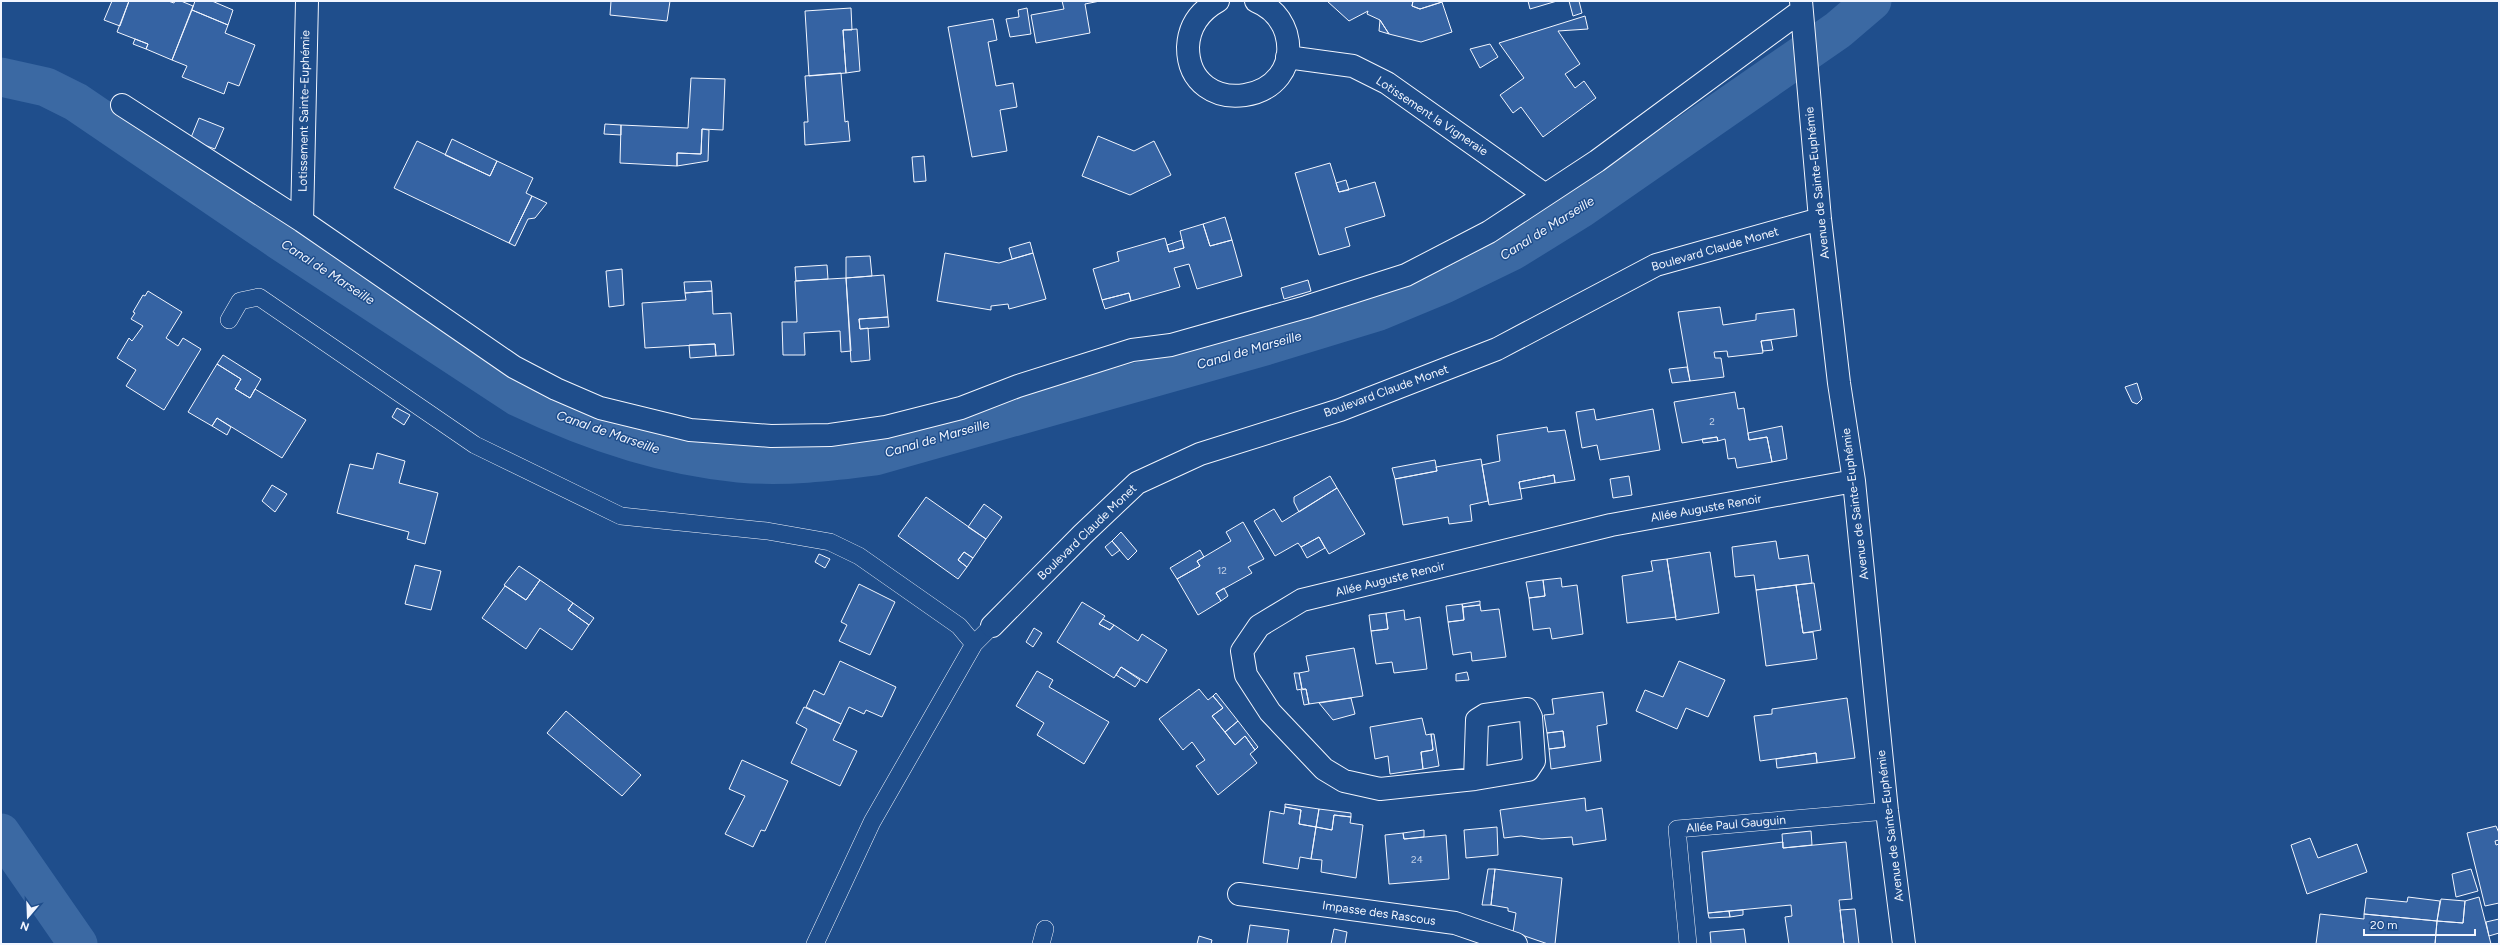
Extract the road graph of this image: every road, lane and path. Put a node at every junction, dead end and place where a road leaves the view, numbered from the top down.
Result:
1 (307, 1) edge
2 (1218, 1) edge
3 (1256, 1) edge
4 (1192, 11) edge
5 (1802, 15) edge
6 (1287, 58) junction
7 (122, 104) dead end
8 (1544, 194) junction
9 (1820, 219) junction
10 (302, 221) junction
11 (229, 320) dead end
12 (1854, 481) junction
13 (992, 626) joint
14 (974, 644) junction
15 (1475, 779) dead end
16 (1887, 811) junction
17 (1240, 894) dead end
18 (814, 944) edge
19 (1516, 944) edge
20 (1688, 944) edge
21 (1904, 944) edge

1 - 10 street, Lotissement Sainte-Euphémie
2 - 4 street
3 - 6 street
4 - 6 street
5 - 8 street
5 - 9 street, Avenue de Sainte-Euphémie
6 - 8 street, Lotissement la Vigneraie
7 - 10 street
8 - 10 street
9 - 12 street, Avenue de Sainte-Euphémie
9 - 13 street, Boulevard Claude Monet
11 - 14 lane
12 - 15 street, Allée Auguste Renoir
12 - 16 street, Avenue de Sainte-Euphémie
13 - 14 lane
14 - 18 lane
16 - 20 lane, Allée Paul Gauguin
16 - 21 street, Avenue de Sainte-Euphémie
17 - 19 street, Impasse des Rascous

